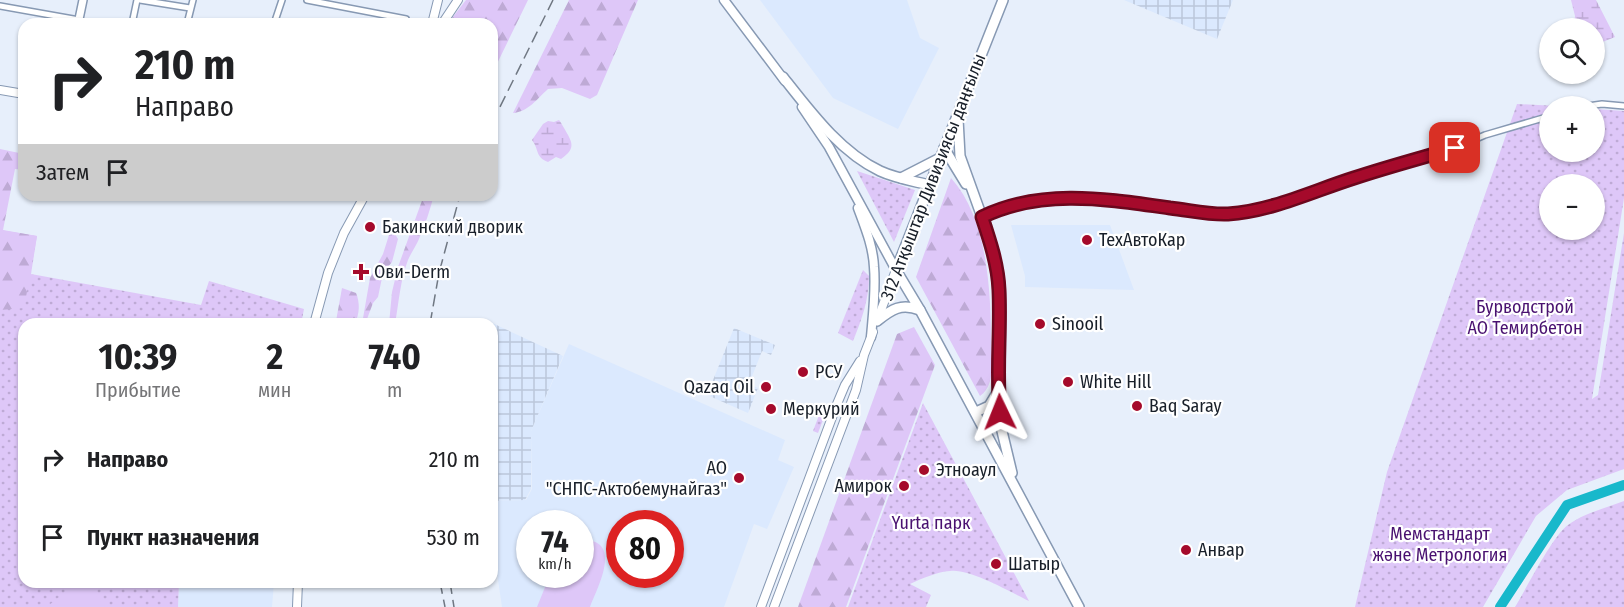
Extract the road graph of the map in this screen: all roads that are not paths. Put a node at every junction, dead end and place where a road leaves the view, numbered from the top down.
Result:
1 (83, 0) edge
2 (139, 0) edge
3 (193, 0) edge
4 (282, 0) edge
5 (307, 0) edge
6 (438, 0) edge
7 (458, 0) edge
8 (724, 0) edge
9 (1003, 0) edge
10 (0, 6) edge
11 (190, 8) junction
12 (59, 18) edge
13 (80, 18) edge
14 (134, 18) edge
15 (188, 18) edge
16 (276, 18) edge
17 (401, 18) edge
18 (434, 18) edge
19 (446, 18) edge
20 (783, 77) junction
21 (0, 90) edge
22 (18, 93) edge
23 (1605, 104) edge
24 (1624, 106) edge
25 (958, 117) junction
26 (1539, 119) edge
27 (944, 148) junction
28 (940, 158) junction
29 (901, 178) junction
30 (848, 180) junction
31 (929, 185) junction
32 (974, 195) junction
33 (362, 201) edge
34 (982, 217) junction
35 (896, 270) junction
36 (920, 310) junction
37 (316, 318) edge
38 (877, 321) junction
39 (871, 338) junction
40 (864, 355) junction
41 (998, 391) junction
42 (976, 412) junction
43 (823, 442) junction
44 (834, 446) junction
45 (1017, 491) junction
46 (797, 511) junction
47 (808, 515) junction
48 (298, 588) edge
49 (297, 607) edge
50 (761, 607) edge
51 (774, 607) edge
52 (1079, 607) edge

1 - 13 street
2 - 11 street
2 - 14 street
3 - 11 street
4 - 16 street
5 - 17 street
6 - 18 main road
7 - 19 main road
8 - 20 main road
9 - 25 highway, 312 Атқыштар Дивизиясы даңғылы
10 - 12 street
11 - 15 street
20 - 29 highway
20 - 30 main road
21 - 22 main road
23 - 24 street
25 - 27 highway, 312 Атқыштар Дивизиясы даңғылы
25 - 32 highway
26 - 34 street
27 - 28 highway, 312 Атқыштар Дивизиясы даңғылы
27 - 32 highway
28 - 29 highway
28 - 31 highway, 312 Атқыштар Дивизиясы даңғылы
29 - 31 highway
30 - 35 main road
30 - 39 main road
31 - 35 highway, 312 Атқыштар Дивизиясы даңғылы
32 - 34 highway
33 - 37 main road
34 - 41 highway
35 - 36 highway
35 - 38 main road, 312 Атқыштар Дивизиясы даңғылы
36 - 38 highway
36 - 42 highway
38 - 39 main road, 312 Атқыштар Дивизиясы даңғылы
39 - 40 main road, 312 Атқыштар Дивизиясы даңғылы
40 - 43 main road, 312 Атқыштар Дивизиясы даңғылы
40 - 44 main road, 312 Атқыштар Дивизиясы даңғылы
41 - 42 highway
41 - 45 highway
42 - 45 highway
43 - 44 main road
43 - 46 main road, 312 Атқыштар Дивизиясы даңғылы
44 - 47 main road, 312 Атқыштар Дивизиясы даңғылы
45 - 52 highway
46 - 47 main road
46 - 50 main road, 312 Атқыштар Дивизиясы даңғылы
47 - 51 main road, 312 Атқыштар Дивизиясы даңғылы
48 - 49 main road

